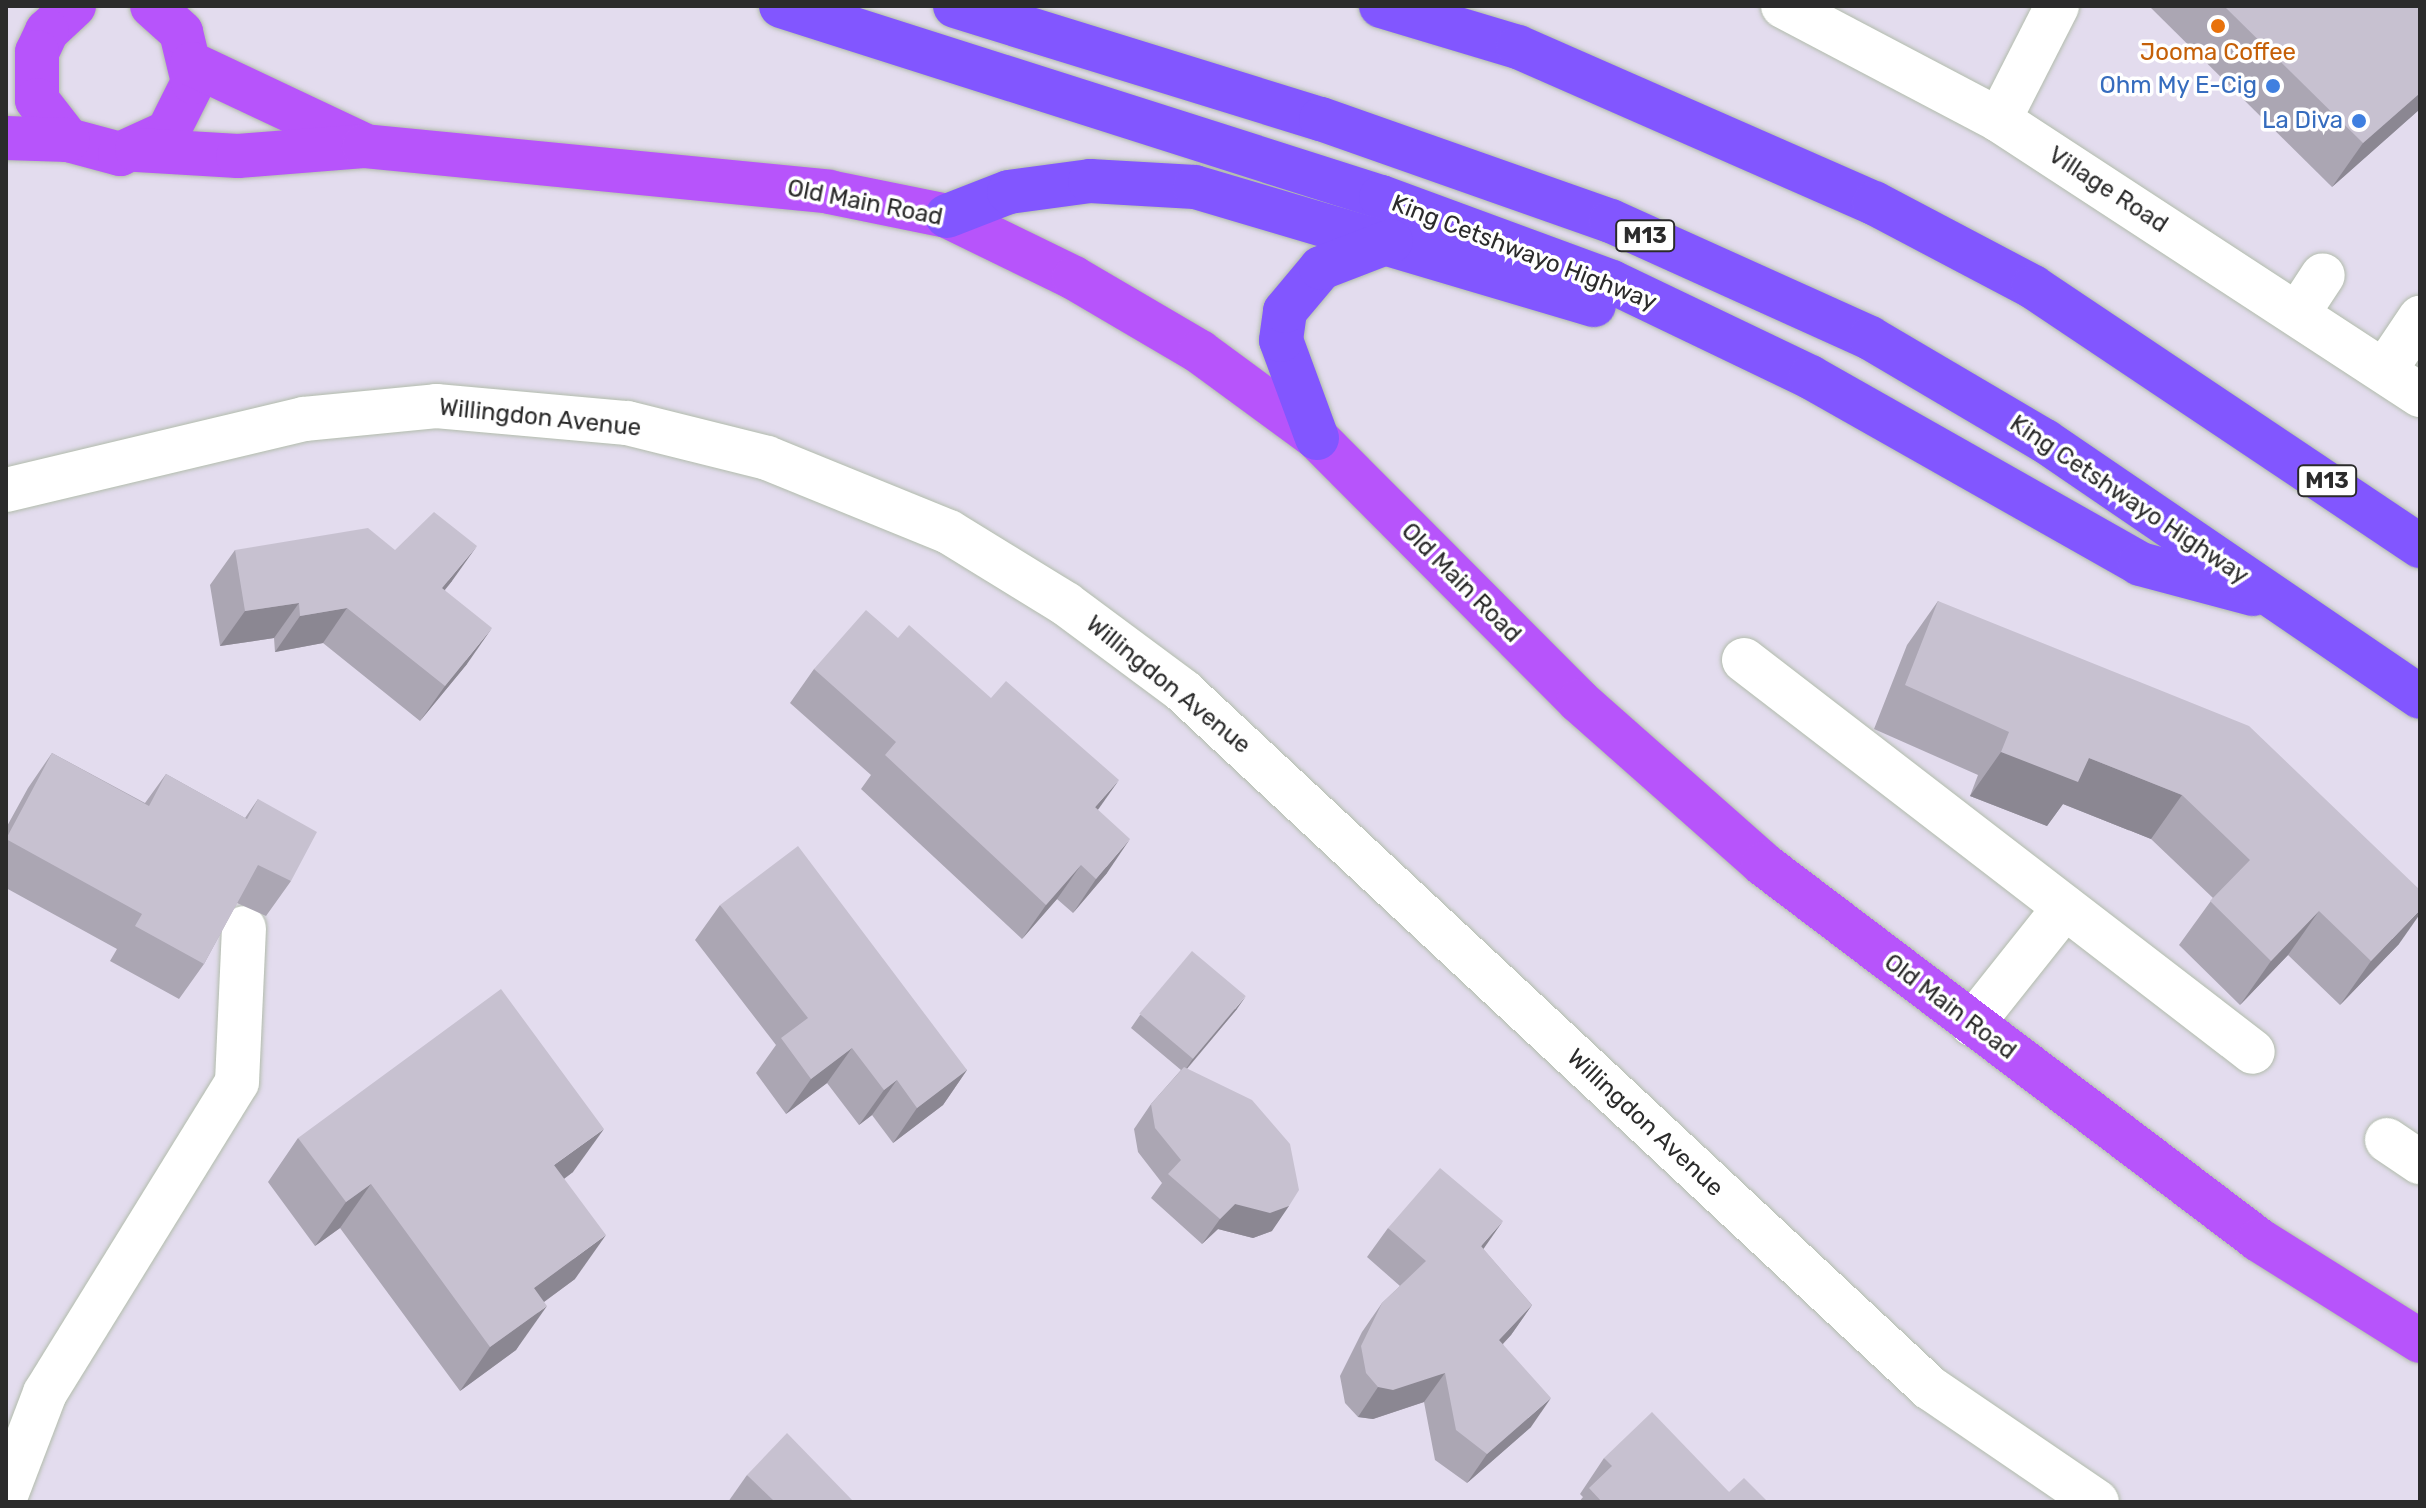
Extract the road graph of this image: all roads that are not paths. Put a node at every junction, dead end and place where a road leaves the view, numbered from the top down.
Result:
1 (781, 6) edge
2 (955, 6) edge
3 (1381, 6) edge
4 (1783, 6) edge
5 (2057, 6) edge
6 (71, 7) edge
7 (162, 10) edge
8 (22, 58) edge
9 (192, 64) junction
10 (1999, 120) junction
11 (6, 138) edge
12 (68, 140) junction
13 (364, 146) junction
14 (137, 150) junction
15 (947, 216) junction
16 (1391, 241) junction
17 (2323, 275) dead end
18 (2298, 313) junction
19 (2420, 318) edge
20 (2385, 370) junction
21 (1810, 377) junction
22 (2420, 395) edge
23 (1317, 438) junction
24 (6, 490) edge
25 (2420, 546) edge
26 (2275, 597) junction
27 (1744, 660) dead end
28 (2420, 697) edge
29 (2065, 907) junction
30 (244, 928) edge
31 (1972, 1024) junction
32 (2253, 1052) dead end
33 (2420, 1341) edge
34 (6, 1495) edge
35 (2097, 1502) edge

1 - 21 highway, King Cetshwayo Highway / M13
2 - 26 highway, King Cetshwayo Highway / M13
3 - 25 highway, M13
4 - 10 street, Village Road
5 - 10 street
6 - 8 main road
7 - 9 main road
8 - 12 main road
9 - 13 main road, Old Main Road
9 - 14 main road
10 - 18 street, Village Road
11 - 12 main road
12 - 14 main road, Old Main Road
13 - 14 main road, Old Main Road
13 - 15 main road, Old Main Road
15 - 16 highway
15 - 23 main road, Old Main Road
16 - 21 highway
16 - 23 highway
17 - 18 street
18 - 20 street, Village Road
19 - 20 street
20 - 22 street, Village Road
21 - 26 highway, King Cetshwayo Highway / M13
23 - 31 main road, Old Main Road
24 - 35 street, Willingdon Avenue
26 - 28 highway, King Cetshwayo Highway / M13
27 - 29 street
29 - 31 street
29 - 32 street
30 - 34 street
31 - 33 main road, Old Main Road

